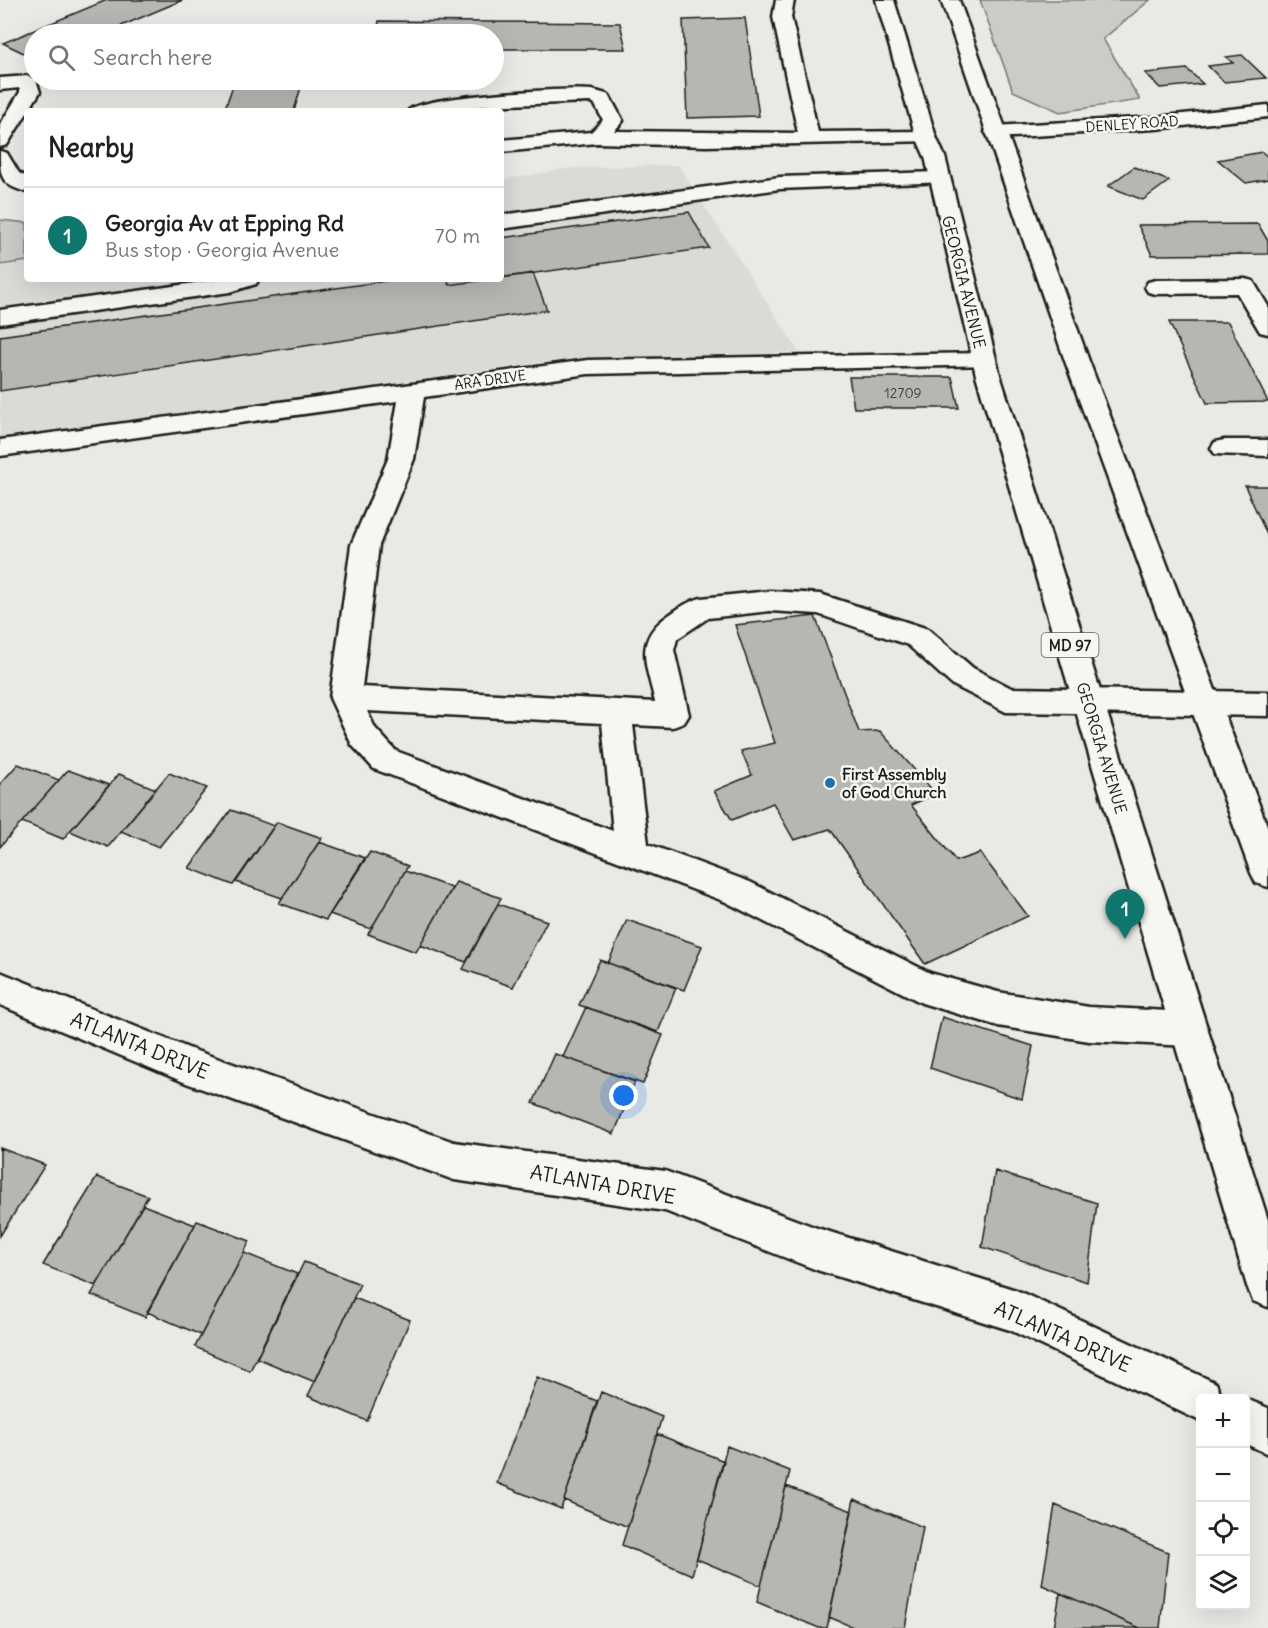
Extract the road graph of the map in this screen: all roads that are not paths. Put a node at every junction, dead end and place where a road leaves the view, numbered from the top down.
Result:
1 (785, 0) edge
2 (885, 0) edge
3 (950, 0) edge
4 (24, 82) edge
5 (0, 84) edge
6 (30, 90) edge
7 (436, 108) edge
8 (1268, 111) edge
9 (995, 132) junction
10 (2, 133) edge
11 (597, 137) junction
12 (926, 137) junction
13 (809, 138) junction
14 (504, 146) edge
15 (0, 157) edge
16 (938, 178) junction
17 (24, 184) edge
18 (504, 222) edge
19 (239, 282) edge
20 (1156, 287) dead end
21 (0, 317) edge
22 (1268, 327) edge
23 (984, 360) junction
24 (412, 391) junction
25 (0, 448) edge
26 (1224, 448) dead end
27 (1268, 448) edge
28 (345, 698) junction
29 (1088, 703) junction
30 (1205, 703) junction
31 (1268, 704) edge
32 (616, 712) junction
33 (632, 852) junction
34 (1268, 873) edge
35 (0, 988) edge
36 (1189, 1029) junction
37 (1268, 1286) edge
38 (1196, 1397) edge
39 (1250, 1423) edge
40 (1268, 1432) edge

1 - 13 street
2 - 12 street, GEORGIA AVENUE / MD 97
3 - 9 street
4 - 5 street
6 - 10 street
7 - 11 street
8 - 9 street, DENLEY ROAD
9 - 30 street
11 - 13 street
11 - 14 street
12 - 13 street
12 - 16 street, GEORGIA AVENUE / MD 97
15 - 17 street
16 - 18 street
16 - 23 street, GEORGIA AVENUE / MD 97
19 - 21 street
20 - 22 street
23 - 24 street, ARA DRIVE
23 - 29 street, GEORGIA AVENUE / MD 97
24 - 25 street, ARA DRIVE
24 - 28 street
26 - 27 street
28 - 32 street
28 - 33 street
29 - 30 street
29 - 32 street
29 - 36 street, GEORGIA AVENUE / MD 97
30 - 31 street
30 - 34 street
32 - 33 street
33 - 36 street
35 - 38 street, ATLANTA DRIVE
36 - 37 street, GEORGIA AVENUE / MD 97
39 - 40 street

